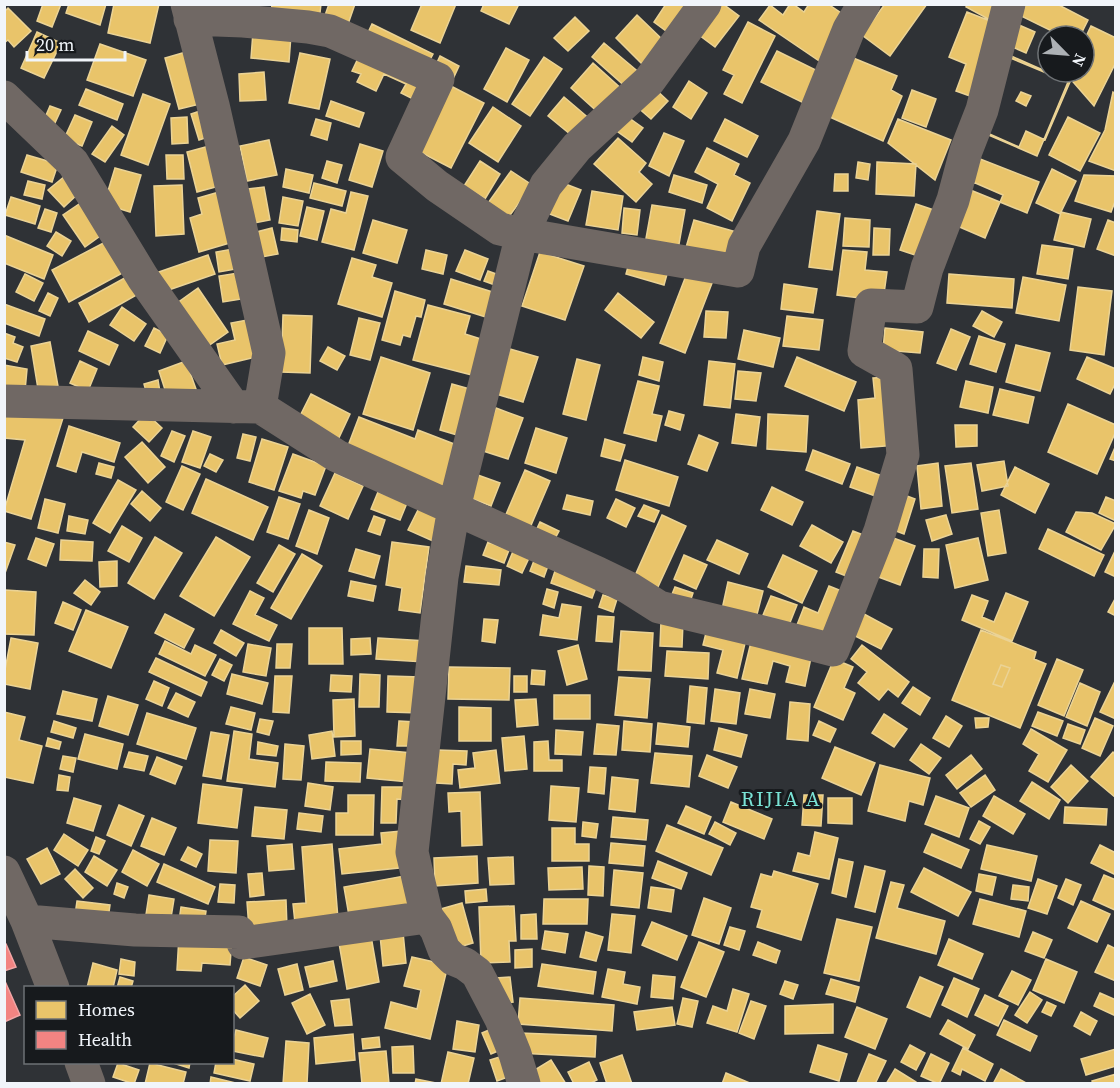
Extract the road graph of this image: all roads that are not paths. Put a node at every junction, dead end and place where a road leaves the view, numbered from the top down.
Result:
1 (705, 4) edge
2 (864, 4) edge
3 (1009, 4) edge
4 (189, 12) edge
5 (4, 97) edge
6 (522, 234) junction
7 (4, 401) edge
8 (247, 407) junction
9 (454, 508) junction
10 (4, 872) edge
11 (427, 917) junction
12 (27, 921) junction
13 (52, 986) edge
14 (82, 1064) edge
15 (89, 1083) edge
16 (524, 1083) edge

1 - 6 street
2 - 6 street
3 - 9 street
4 - 6 street
4 - 8 street
5 - 8 street
6 - 9 street
7 - 8 street
8 - 9 street
9 - 11 street
10 - 12 street
11 - 12 street
11 - 16 street
12 - 13 street
14 - 15 street

